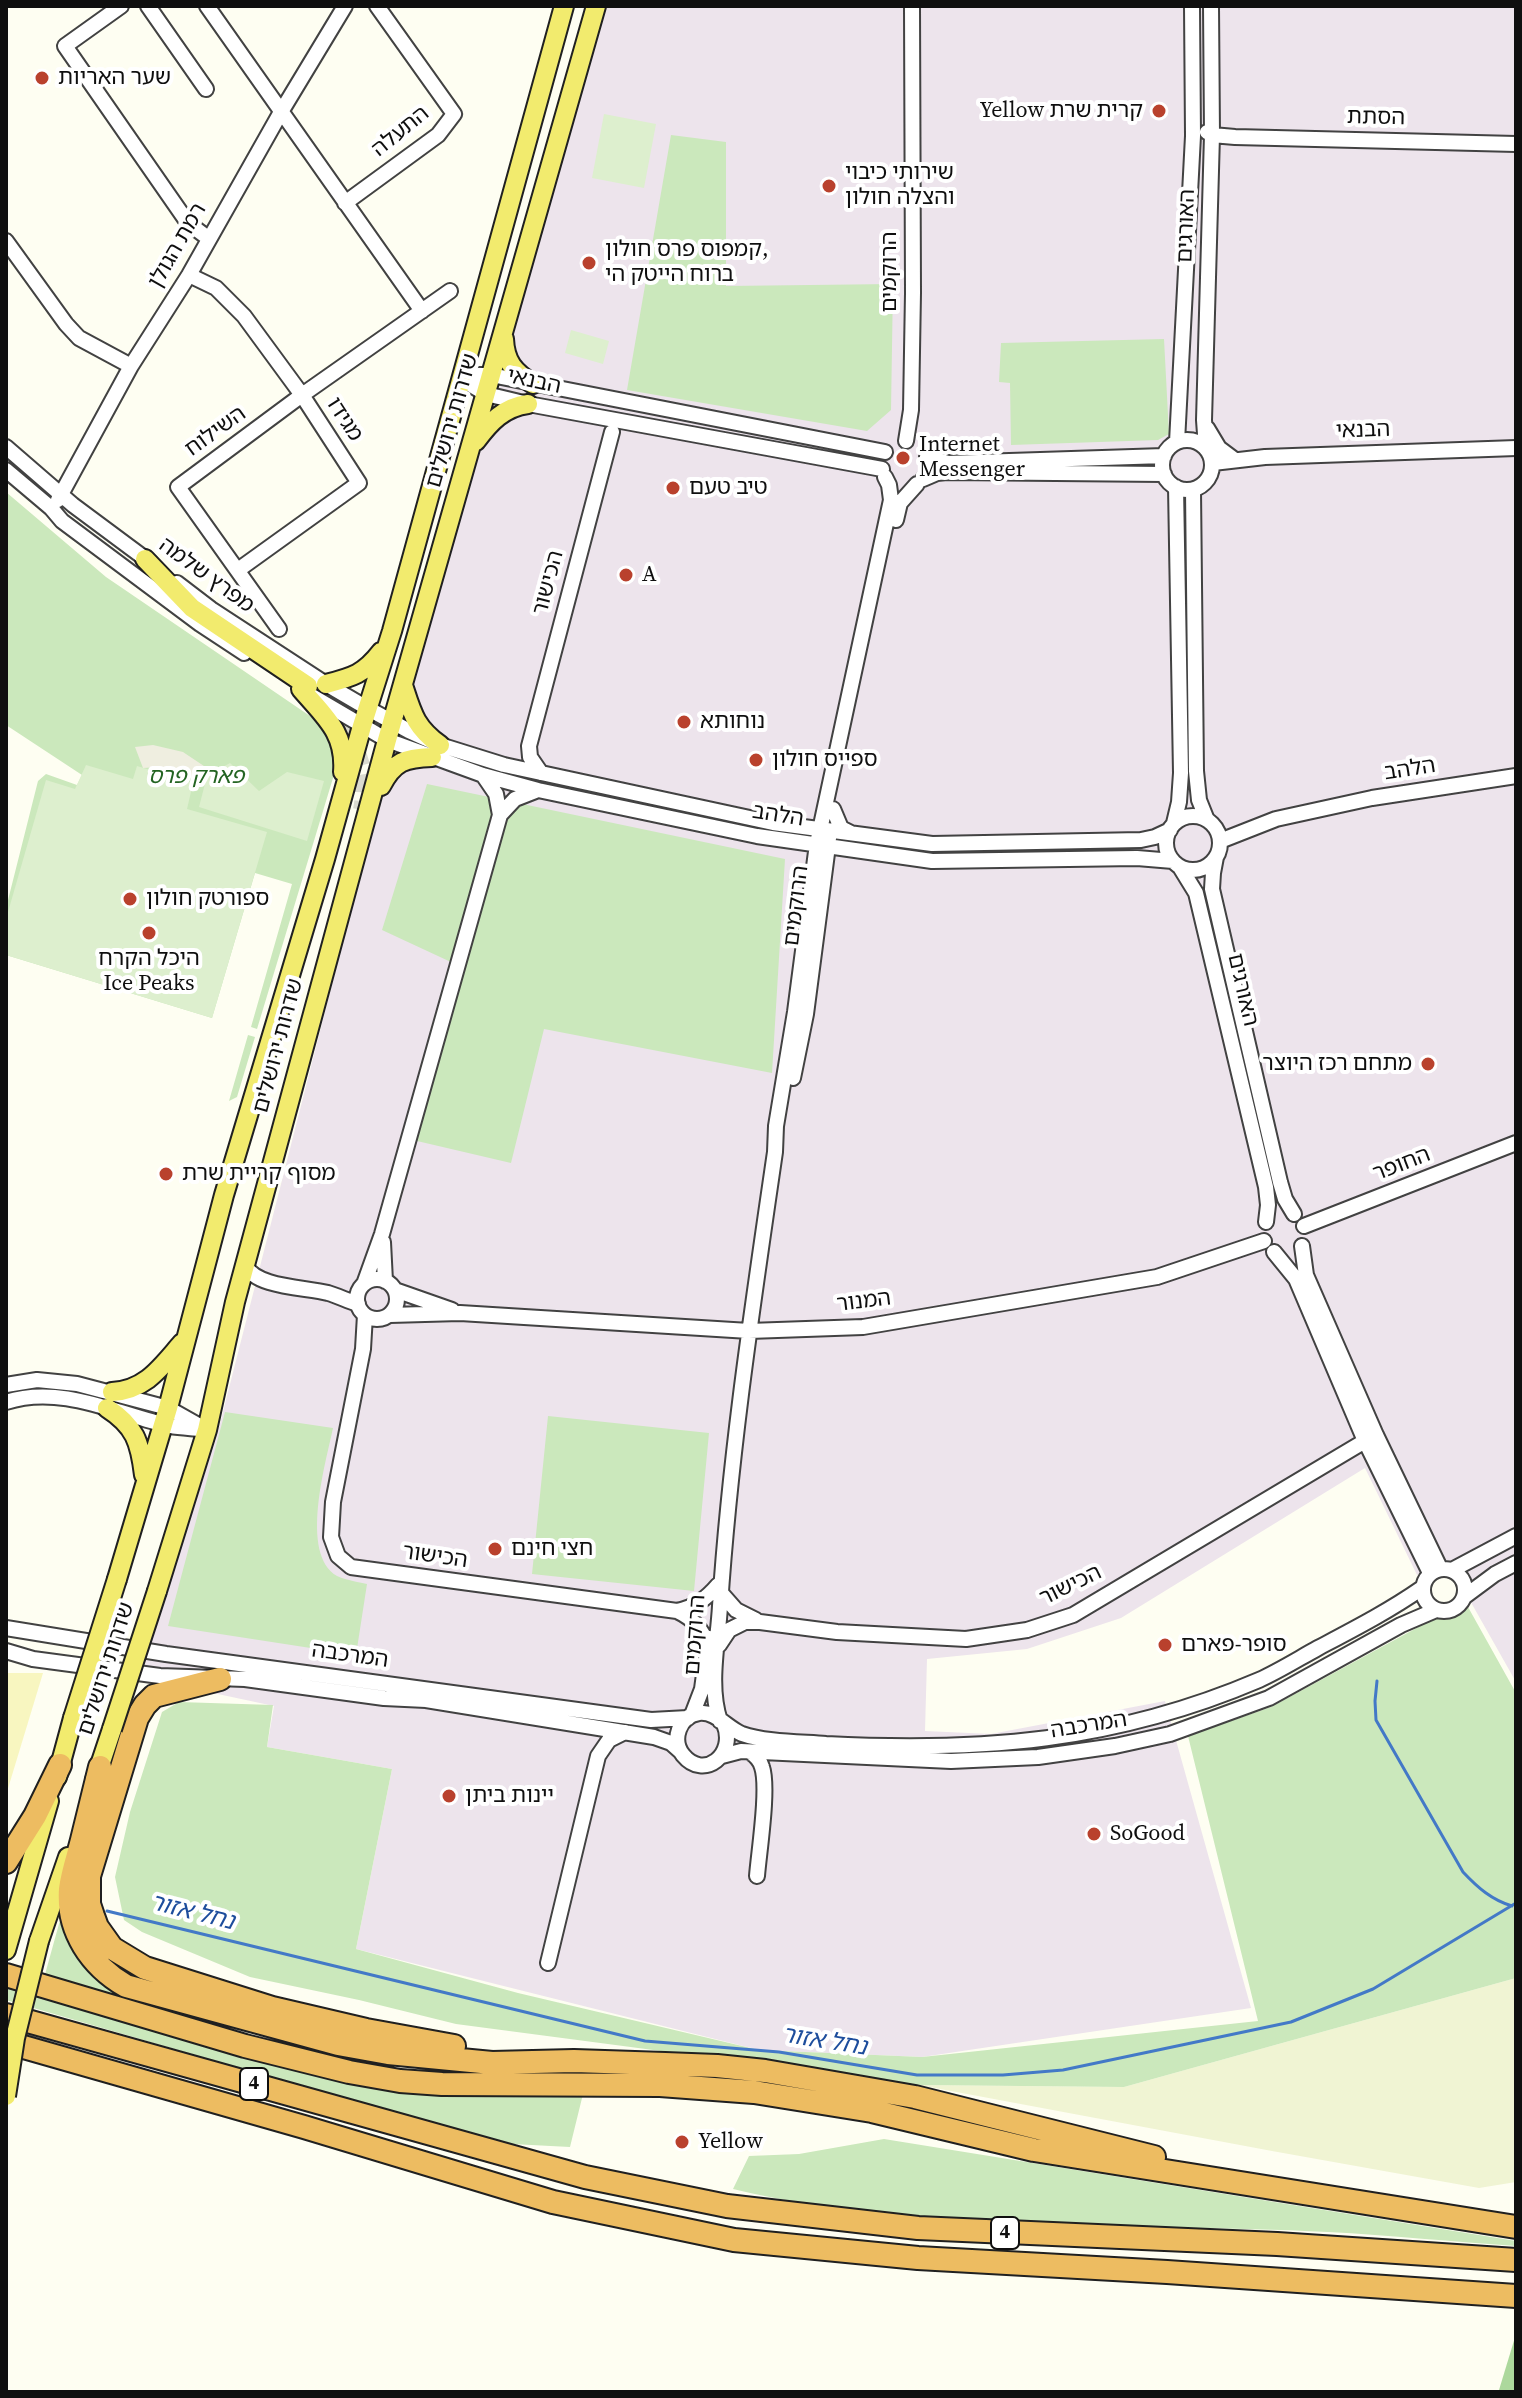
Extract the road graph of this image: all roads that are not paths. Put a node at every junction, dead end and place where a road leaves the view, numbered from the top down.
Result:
1 (121, 6) edge
2 (148, 6) edge
3 (207, 6) edge
4 (345, 6) edge
5 (377, 6) edge
6 (564, 6) edge
7 (596, 6) edge
8 (912, 6) edge
9 (1192, 6) edge
10 (1211, 6) edge
11 (206, 89) dead end
12 (281, 112) junction
13 (1193, 112) junction
14 (1212, 128) junction
15 (1516, 144) edge
16 (345, 203) junction
17 (208, 238) junction
18 (8, 248) edge
19 (189, 275) junction
20 (450, 291) dead end
21 (422, 311) junction
22 (504, 330) junction
23 (131, 366) junction
24 (491, 375) junction
25 (463, 380) junction
26 (533, 384) junction
27 (486, 394) junction
28 (302, 395) junction
29 (528, 404) junction
30 (600, 417) junction
31 (1204, 420) junction
32 (628, 423) junction
33 (612, 432) junction
34 (906, 441) junction
35 (1177, 442) junction
36 (6, 447) edge
37 (1206, 448) junction
38 (1516, 448) edge
39 (469, 450) junction
40 (885, 452) junction
41 (1164, 456) junction
42 (927, 457) junction
43 (1235, 460) junction
44 (1213, 463) junction
45 (6, 470) edge
46 (884, 473) junction
47 (1164, 474) junction
48 (920, 482) junction
49 (1176, 487) junction
50 (1193, 490) junction
51 (62, 495) junction
52 (51, 508) junction
53 (145, 559) joint
54 (238, 570) junction
55 (279, 629) dead end
56 (392, 631) junction
57 (403, 685) junction
58 (312, 687) junction
59 (364, 717) junction
60 (393, 722) junction
61 (387, 740) junction
62 (529, 746) junction
63 (436, 751) junction
64 (504, 765) junction
65 (541, 773) junction
66 (483, 775) junction
67 (1516, 776) edge
68 (538, 790) junction
69 (340, 806) junction
70 (829, 808) junction
71 (500, 815) junction
72 (364, 818) junction
73 (1207, 820) junction
74 (1172, 826) junction
75 (787, 832) junction
76 (851, 834) junction
77 (824, 837) junction
78 (1220, 841) junction
79 (852, 850) junction
80 (1216, 857) junction
81 (1176, 864) junction
82 (819, 868) junction
83 (1516, 1143) edge
84 (1294, 1214) junction
85 (1266, 1222) junction
86 (1304, 1226) junction
87 (382, 1234) junction
88 (1302, 1246) junction
89 (1269, 1247) junction
90 (245, 1265) junction
91 (263, 1280) junction
92 (390, 1286) junction
93 (235, 1302) junction
94 (369, 1305) junction
95 (460, 1313) junction
96 (749, 1331) junction
97 (184, 1341) junction
98 (6, 1385) edge
99 (109, 1400) junction
100 (6, 1402) edge
101 (166, 1416) junction
102 (207, 1430) junction
103 (1365, 1441) junction
104 (145, 1485) junction
105 (1516, 1536) edge
106 (1516, 1563) edge
107 (1441, 1570) junction
108 (1422, 1588) junction
109 (719, 1589) junction
110 (1464, 1597) junction
111 (1436, 1610) junction
112 (677, 1611) junction
113 (760, 1622) junction
114 (6, 1628) edge
115 (713, 1646) junction
116 (6, 1651) edge
117 (220, 1679) junction
118 (690, 1716) junction
119 (722, 1722) junction
120 (579, 1724) junction
121 (625, 1732) junction
122 (680, 1752) junction
123 (750, 1752) junction
124 (795, 1755) junction
125 (598, 1756) junction
126 (722, 1756) junction
127 (60, 1765) junction
128 (100, 1767) junction
129 (765, 1785) junction
130 (6, 1862) edge
131 (757, 1876) dead end
132 (6, 1950) edge
133 (548, 1963) dead end
134 (6, 1975) edge
135 (6, 2015) edge
136 (6, 2042) edge
137 (574, 2061) junction
138 (6, 2096) edge
139 (1283, 2189) junction
140 (1516, 2227) edge
141 (1516, 2260) edge
142 (1434, 2289) junction
143 (1516, 2290) edge
144 (1516, 2296) edge

1 - 17 street
2 - 11 street
3 - 12 street
4 - 12 street, רמת הגולן
5 - 16 street, התעלה
6 - 25 main road, שדרות ירושלים
7 - 22 main road, שדרות ירושלים
8 - 34 street, הרוקמים
9 - 13 street, האורגים
10 - 14 street, האורגים
12 - 16 street
12 - 17 street, רמת הגולן
13 - 14 street
13 - 35 street, האורגים
14 - 15 street, הסתת
14 - 31 street, האורגים
16 - 21 street
17 - 19 street, רמת הגולן
18 - 23 street
19 - 23 street, רמת הגולן
19 - 28 street, מגידו
20 - 21 street, השילוח
21 - 28 street, השילוח
22 - 24 main road, שדרות ירושלים
22 - 26 main road
23 - 51 street, רמת הגולן
24 - 25 street, הבנאי
24 - 26 street, הבנאי
24 - 27 main road, שדרות ירושלים
25 - 27 street, הבנאי
25 - 56 main road, שדרות ירושלים
26 - 40 street, הבנאי
27 - 29 street, הבנאי
27 - 39 main road, שדרות ירושלים
28 - 54 street, מגידו
28 - 54 street, השילוח
29 - 30 street, הבנאי
29 - 39 main road
30 - 32 street, הבנאי
30 - 33 street
31 - 37 street, האורגים
31 - 43 street
32 - 33 street
32 - 46 street, הבנאי
33 - 62 street, הכישור
34 - 40 street
34 - 42 street
35 - 37 street
35 - 41 street
36 - 51 street, מפרץ שלמה
37 - 44 street
38 - 43 street, הבנאי
39 - 57 main road, שדרות ירושלים
40 - 46 street
41 - 42 street
41 - 47 street
42 - 48 street
43 - 44 street, הבנאי
44 - 50 street
45 - 52 street, מפרץ שלמה
46 - 48 street
46 - 70 street, הרוקמים
47 - 48 street
47 - 49 street
48 - 70 street, הרוקמים
49 - 50 street
49 - 74 street
50 - 73 street
51 - 52 street, רמת הגולן
51 - 53 street, מפרץ שלמה
52 - 58 street, מפרץ שלמה
53 - 58 main road
54 - 55 street, השילוח
56 - 58 main road
56 - 59 main road, שדרות ירושלים
57 - 60 main road, שדרות ירושלים
57 - 63 main road
58 - 59 street, מפרץ שלמה
58 - 59 street, מפרץ שלמה
58 - 69 main road
59 - 60 street, מפרץ שלמה
59 - 61 street, מפרץ שלמה
59 - 69 main road, שדרות ירושלים
60 - 61 main road, שדרות ירושלים
60 - 63 street, הלהב
61 - 63 street, הלהב
61 - 72 main road, שדרות ירושלים
62 - 64 street
62 - 65 street
63 - 64 street, הלהב
63 - 66 street, הלהב
63 - 72 main road
64 - 65 street, הלהב
65 - 75 street, הלהב
66 - 68 street, הלהב
66 - 71 street
67 - 78 street, הלהב
68 - 71 street
68 - 75 street, הלהב
69 - 97 main road, שדרות ירושלים
70 - 75 street
70 - 76 street
70 - 77 street, הרוקמים
71 - 87 street
72 - 90 main road, שדרות ירושלים
73 - 74 street
73 - 78 street
74 - 76 street, הלהב
74 - 81 street
75 - 77 street, הלהב
75 - 82 street
76 - 77 street, הלהב
77 - 79 street, הלהב
77 - 82 street, הרוקמים
78 - 80 street
79 - 81 street, הלהב
79 - 82 street
80 - 81 street
80 - 84 street, האורגים
81 - 85 street, האורגים
82 - 96 street, הרוקמים
83 - 86 street, החופר
84 - 85 street
84 - 86 street
85 - 89 street
86 - 88 street
87 - 92 street
87 - 94 street
88 - 89 street
88 - 107 street
89 - 96 street, המנור
89 - 103 street
90 - 91 street, המנור
90 - 93 main road, שדרות ירושלים
91 - 93 street
91 - 94 street, המנור
92 - 94 street
92 - 94 street
92 - 95 street, המנור
93 - 102 main road, שדרות ירושלים
94 - 95 street, המנור
94 - 112 street, הכישור
95 - 96 street, המנור
96 - 109 street, הרוקמים
97 - 99 main road
97 - 101 main road, שדרות ירושלים
98 - 99 street
99 - 100 street
99 - 101 street
99 - 104 main road
101 - 102 street
101 - 104 main road, שדרות ירושלים
102 - 128 main road, שדרות ירושלים, bridge
103 - 107 street
103 - 113 street, הכישור
104 - 127 main road, שדרות ירושלים, bridge
105 - 107 street
106 - 110 street
107 - 108 street
107 - 110 street
108 - 111 street
108 - 119 street, המרכבה
109 - 112 street
109 - 113 street, הכישור
109 - 115 street, הרוקמים
110 - 111 street
111 - 124 street, המרכבה
112 - 115 street
113 - 115 street, הכישור
114 - 118 street, המרכבה
115 - 118 street, הרוקמים
115 - 119 street, הרוקמים
116 - 117 street, המרכבה
117 - 120 street, המרכבה
117 - 137 highway
118 - 119 street
118 - 122 street
119 - 126 street
120 - 121 street, המרכבה
120 - 125 street
121 - 122 street, המרכבה
121 - 125 street
122 - 126 street
123 - 124 street, המרכבה
123 - 126 street, המרכבה
123 - 129 street
124 - 129 street
125 - 133 street
127 - 130 highway
127 - 132 main road, שדרות ירושלים
128 - 137 highway
128 - 138 main road, שדרות ירושלים, bridge
129 - 131 street
134 - 139 highway
135 - 141 highway, 4
136 - 142 highway, 4
137 - 139 highway
139 - 140 highway
142 - 143 highway, 4
142 - 144 highway

